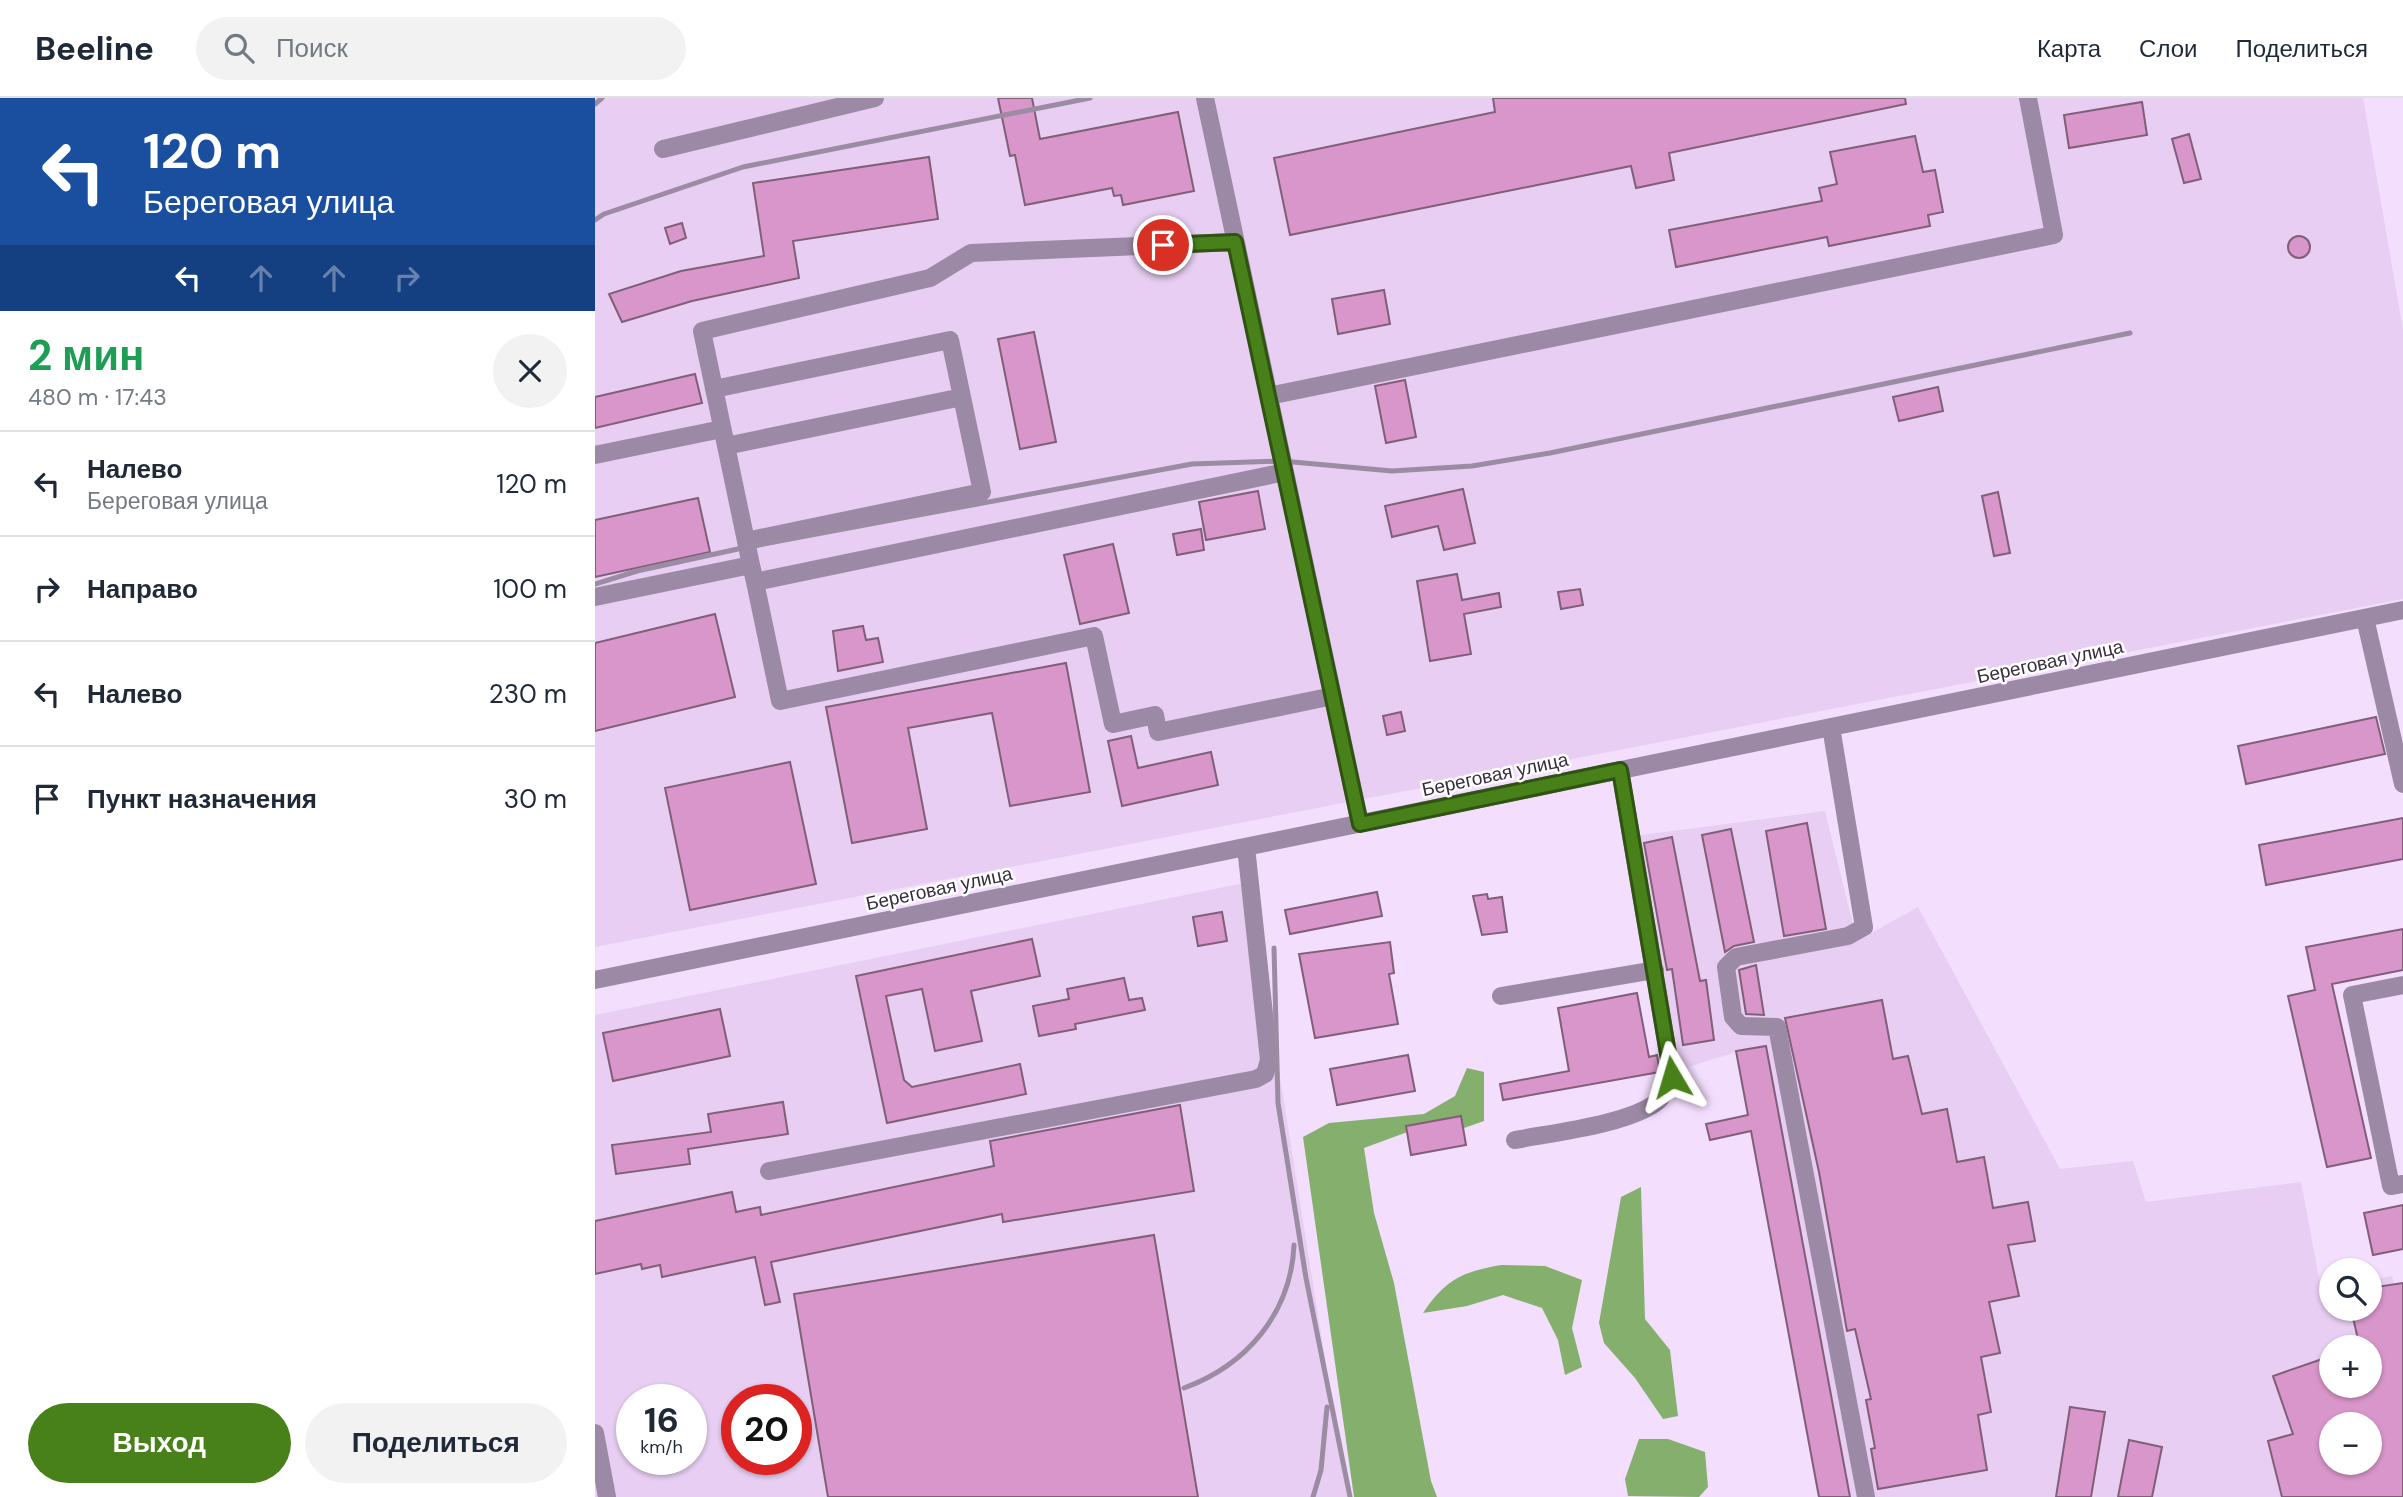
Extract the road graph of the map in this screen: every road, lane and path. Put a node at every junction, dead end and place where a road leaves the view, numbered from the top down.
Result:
1 (875, 98) edge
2 (1205, 98) edge
3 (2028, 98) edge
4 (663, 149) dead end
5 (1235, 242) junction
6 (714, 389) junction
7 (1269, 396) junction
8 (962, 397) junction
9 (724, 437) junction
10 (595, 455) edge
11 (1285, 472) junction
12 (746, 541) junction
13 (753, 573) junction
14 (595, 597) edge
15 (2403, 610) edge
16 (2365, 618) junction
17 (1333, 696) junction
18 (1831, 727) junction
19 (1620, 770) junction
20 (2403, 784) edge
21 (1360, 824) junction
22 (1246, 847) junction
23 (1655, 970) junction
24 (595, 980) edge
25 (2403, 985) edge
26 (1501, 996) dead end
27 (1515, 1140) dead end
28 (769, 1171) dead end
29 (2403, 1184) edge
30 (595, 1433) edge
31 (607, 1497) edge
32 (1866, 1497) edge

1 - 4 street
2 - 5 street
3 - 7 street
5 - 6 street
5 - 7 street
6 - 8 street
6 - 9 street
7 - 11 street
8 - 9 street
8 - 12 street
9 - 10 street
9 - 12 street
11 - 13 street
11 - 17 street
12 - 13 street
13 - 14 street
13 - 17 street
15 - 16 street, Береговая улица
16 - 18 street, Береговая улица
16 - 20 street
17 - 21 street
18 - 19 street, Береговая улица
18 - 32 street
19 - 21 street, Береговая улица
19 - 23 street
21 - 22 street, Береговая улица
22 - 24 street, Береговая улица
22 - 28 street
23 - 26 street
23 - 27 street
25 - 29 street
30 - 31 street

